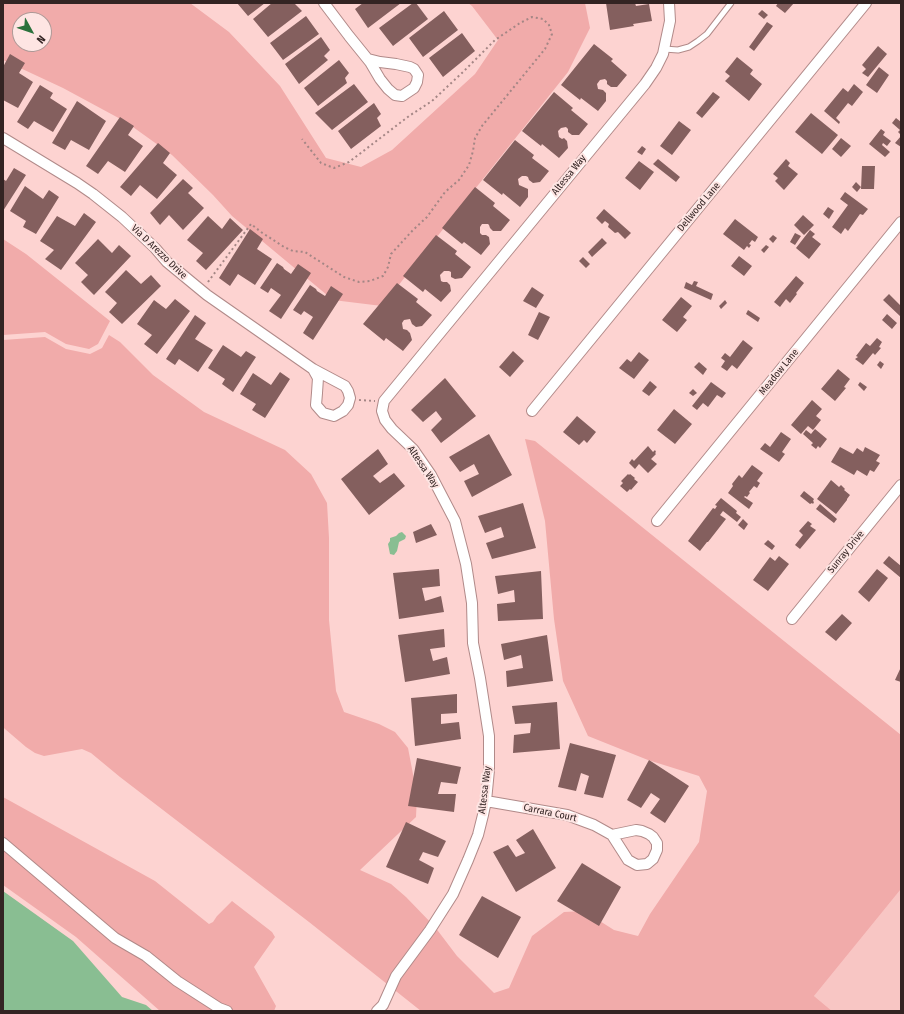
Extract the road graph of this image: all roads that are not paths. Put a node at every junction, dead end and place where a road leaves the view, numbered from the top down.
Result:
1 (324, 3) edge
2 (669, 3) edge
3 (731, 3) edge
4 (866, 3) edge
5 (664, 49) junction
6 (368, 59) junction
7 (3, 138) edge
8 (901, 222) edge
9 (313, 369) junction
10 (532, 411) dead end
11 (901, 485) edge
12 (657, 521) dead end
13 (792, 619) dead end
14 (486, 801) junction
15 (612, 835) dead end
16 (3, 843) edge
17 (382, 1009) edge
18 (227, 1011) edge

1 - 6 street
2 - 5 street, Altessa Way
3 - 5 lane
4 - 10 street, Dellwood Lane
5 - 14 street, Altessa Way
6 - 6 street
7 - 9 street, Via D Arezzo Drive
8 - 12 street, Meadow Lane
9 - 9 street, Via D Arezzo Drive
11 - 13 street, Sunray Drive
14 - 15 street, Carrara Court
14 - 17 street, Altessa Way
16 - 18 street

